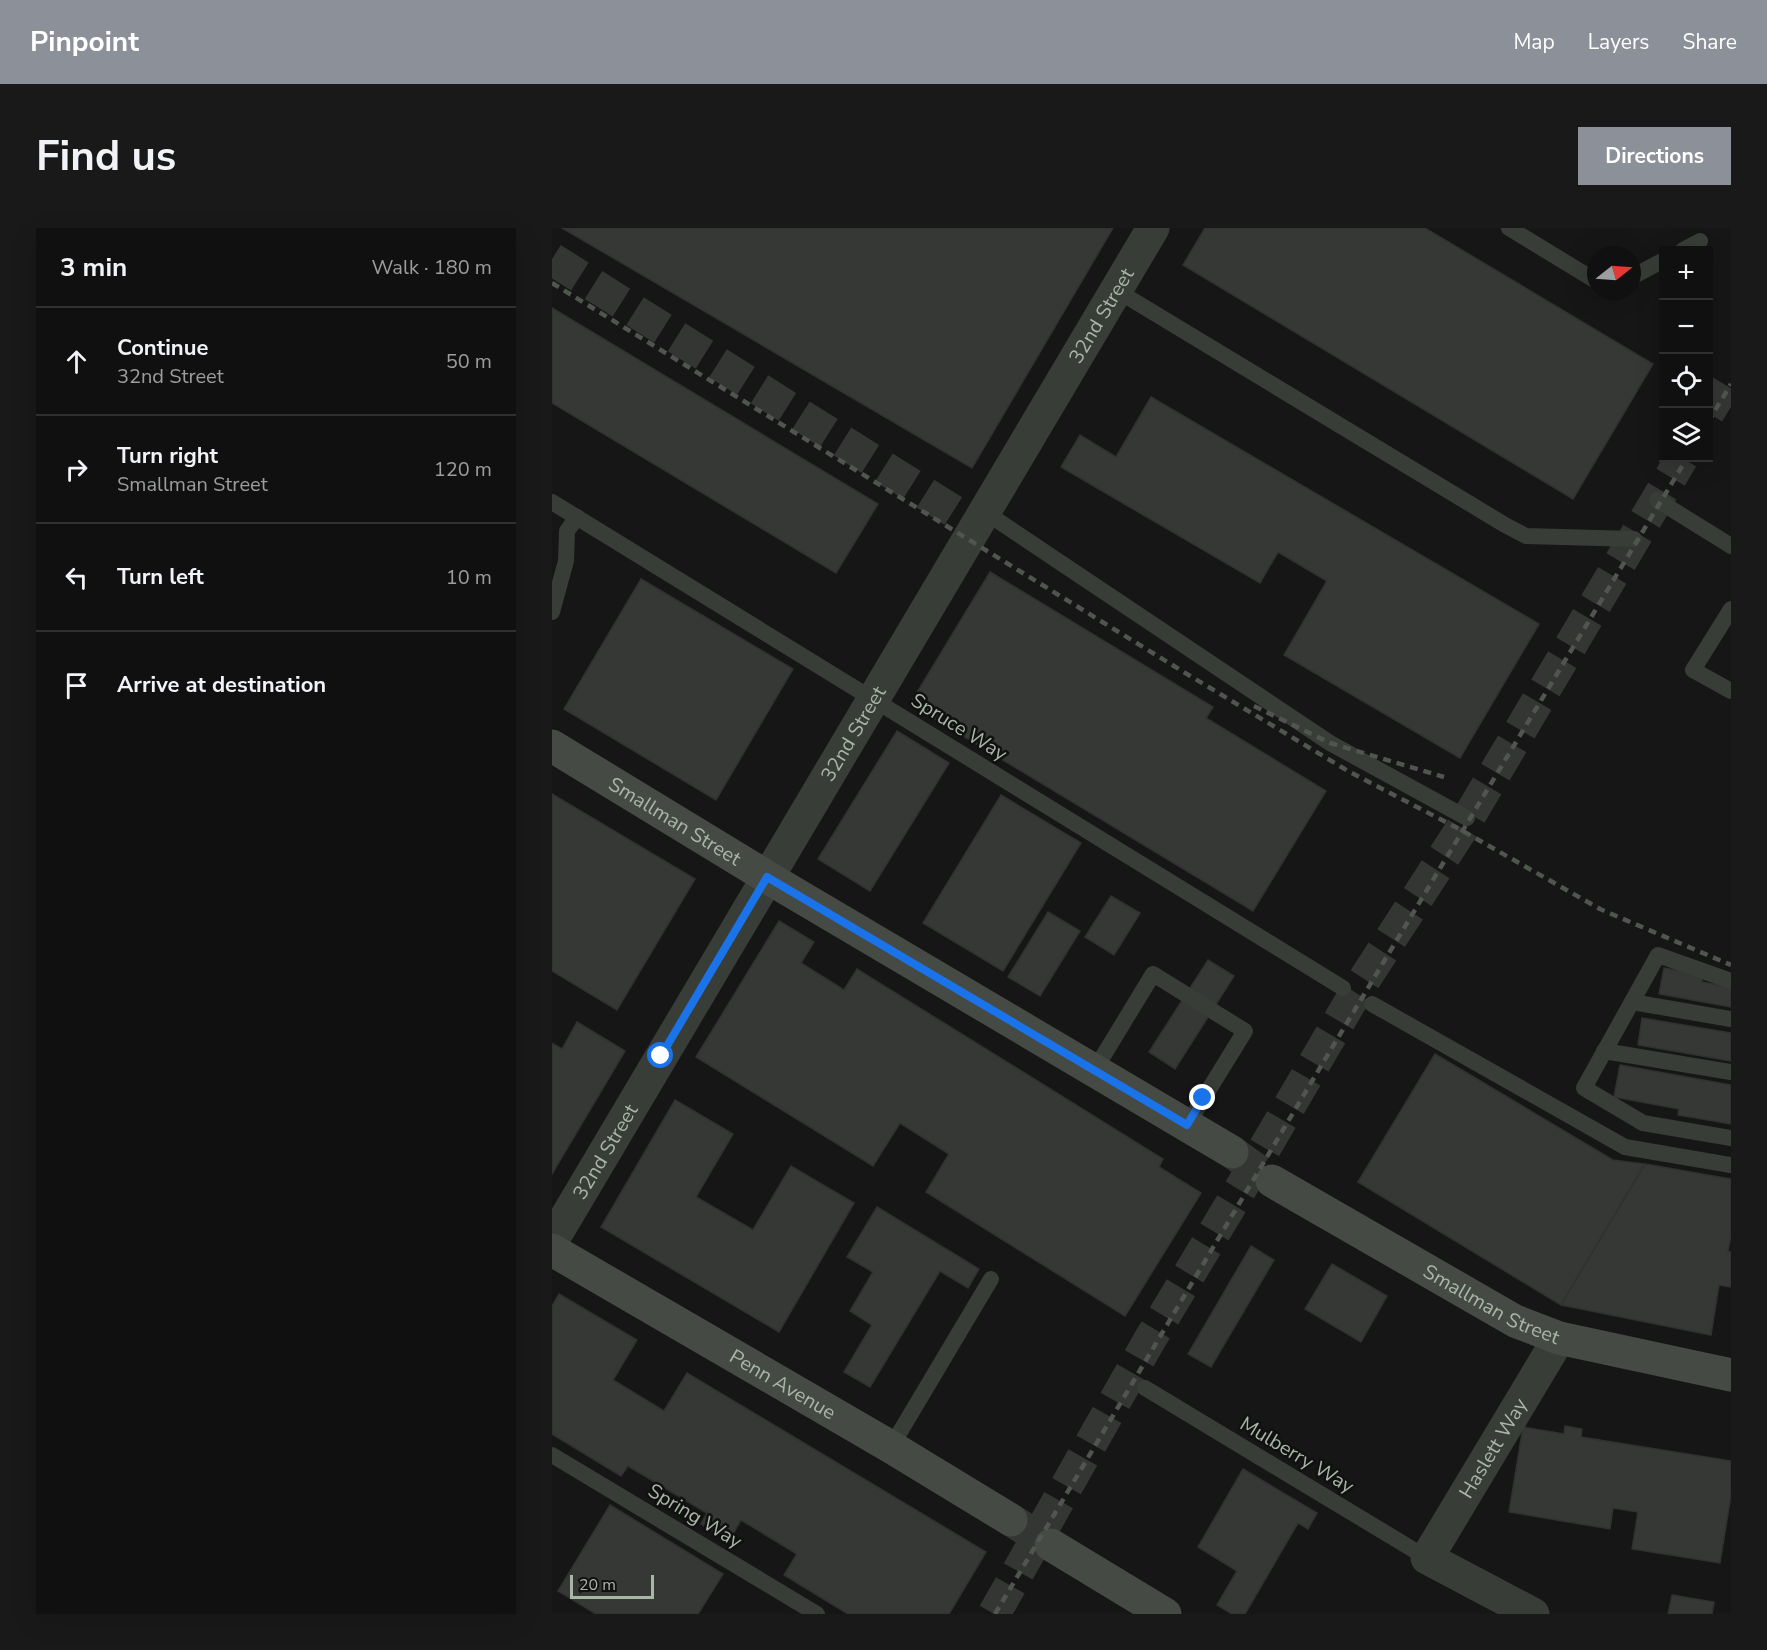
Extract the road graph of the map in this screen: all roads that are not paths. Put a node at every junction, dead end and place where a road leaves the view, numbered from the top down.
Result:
1 (1154, 228) edge
2 (1509, 228) edge
3 (1700, 241) dead end
4 (1691, 246) edge
5 (1659, 263) edge
6 (1641, 272) edge
7 (1587, 276) edge
8 (1116, 290) junction
9 (1657, 500) dead end
10 (552, 502) edge
11 (985, 512) junction
12 (577, 517) junction
13 (1634, 539) dead end
14 (1731, 546) edge
15 (1731, 609) edge
16 (552, 612) edge
17 (1731, 692) edge
18 (873, 699) junction
19 (552, 746) edge
20 (1467, 818) dead end
21 (767, 877) junction
22 (1731, 981) edge
23 (1343, 988) dead end
24 (1632, 1002) junction
25 (1372, 1004) dead end
26 (1731, 1019) edge
27 (1604, 1052) junction
28 (1094, 1071) junction
29 (1731, 1072) edge
30 (1187, 1125) junction
31 (1731, 1138) edge
32 (1232, 1152) tunnel mouth
33 (1731, 1165) edge
34 (1272, 1181) tunnel mouth
35 (552, 1241) edge
36 (552, 1250) edge
37 (991, 1279) dead end
38 (1559, 1338) junction
39 (1731, 1375) edge
40 (1145, 1388) dead end
41 (891, 1447) junction
42 (552, 1455) edge
43 (1011, 1520) tunnel mouth
44 (1051, 1545) tunnel mouth
45 (1427, 1558) junction
46 (817, 1614) edge
47 (1165, 1614) edge
48 (1533, 1614) edge

1 - 8 street, 32nd Street
2 - 7 lane
3 - 4 lane
5 - 6 lane
8 - 11 street, 32nd Street
8 - 13 lane
9 - 14 lane
10 - 12 lane, Spruce Way
11 - 18 street, 32nd Street
11 - 20 lane
12 - 16 lane
12 - 18 lane, Spruce Way
15 - 17 lane
18 - 21 street, 32nd Street
18 - 23 lane, Spruce Way
19 - 21 street, Smallman Street
21 - 28 street, Smallman Street
21 - 35 street, 32nd Street
22 - 24 lane
24 - 26 lane
24 - 27 lane
25 - 33 lane
27 - 29 lane
27 - 31 lane
28 - 30 street, Smallman Street
28 - 30 lane
30 - 32 street, Smallman Street
34 - 38 street, Smallman Street
36 - 41 street, Penn Avenue
37 - 41 lane
38 - 39 street, Smallman Street
38 - 45 street, Haslett Way
40 - 45 lane, Mulberry Way
41 - 43 street, Penn Avenue
42 - 46 lane, Spring Way
44 - 47 street
45 - 48 street

